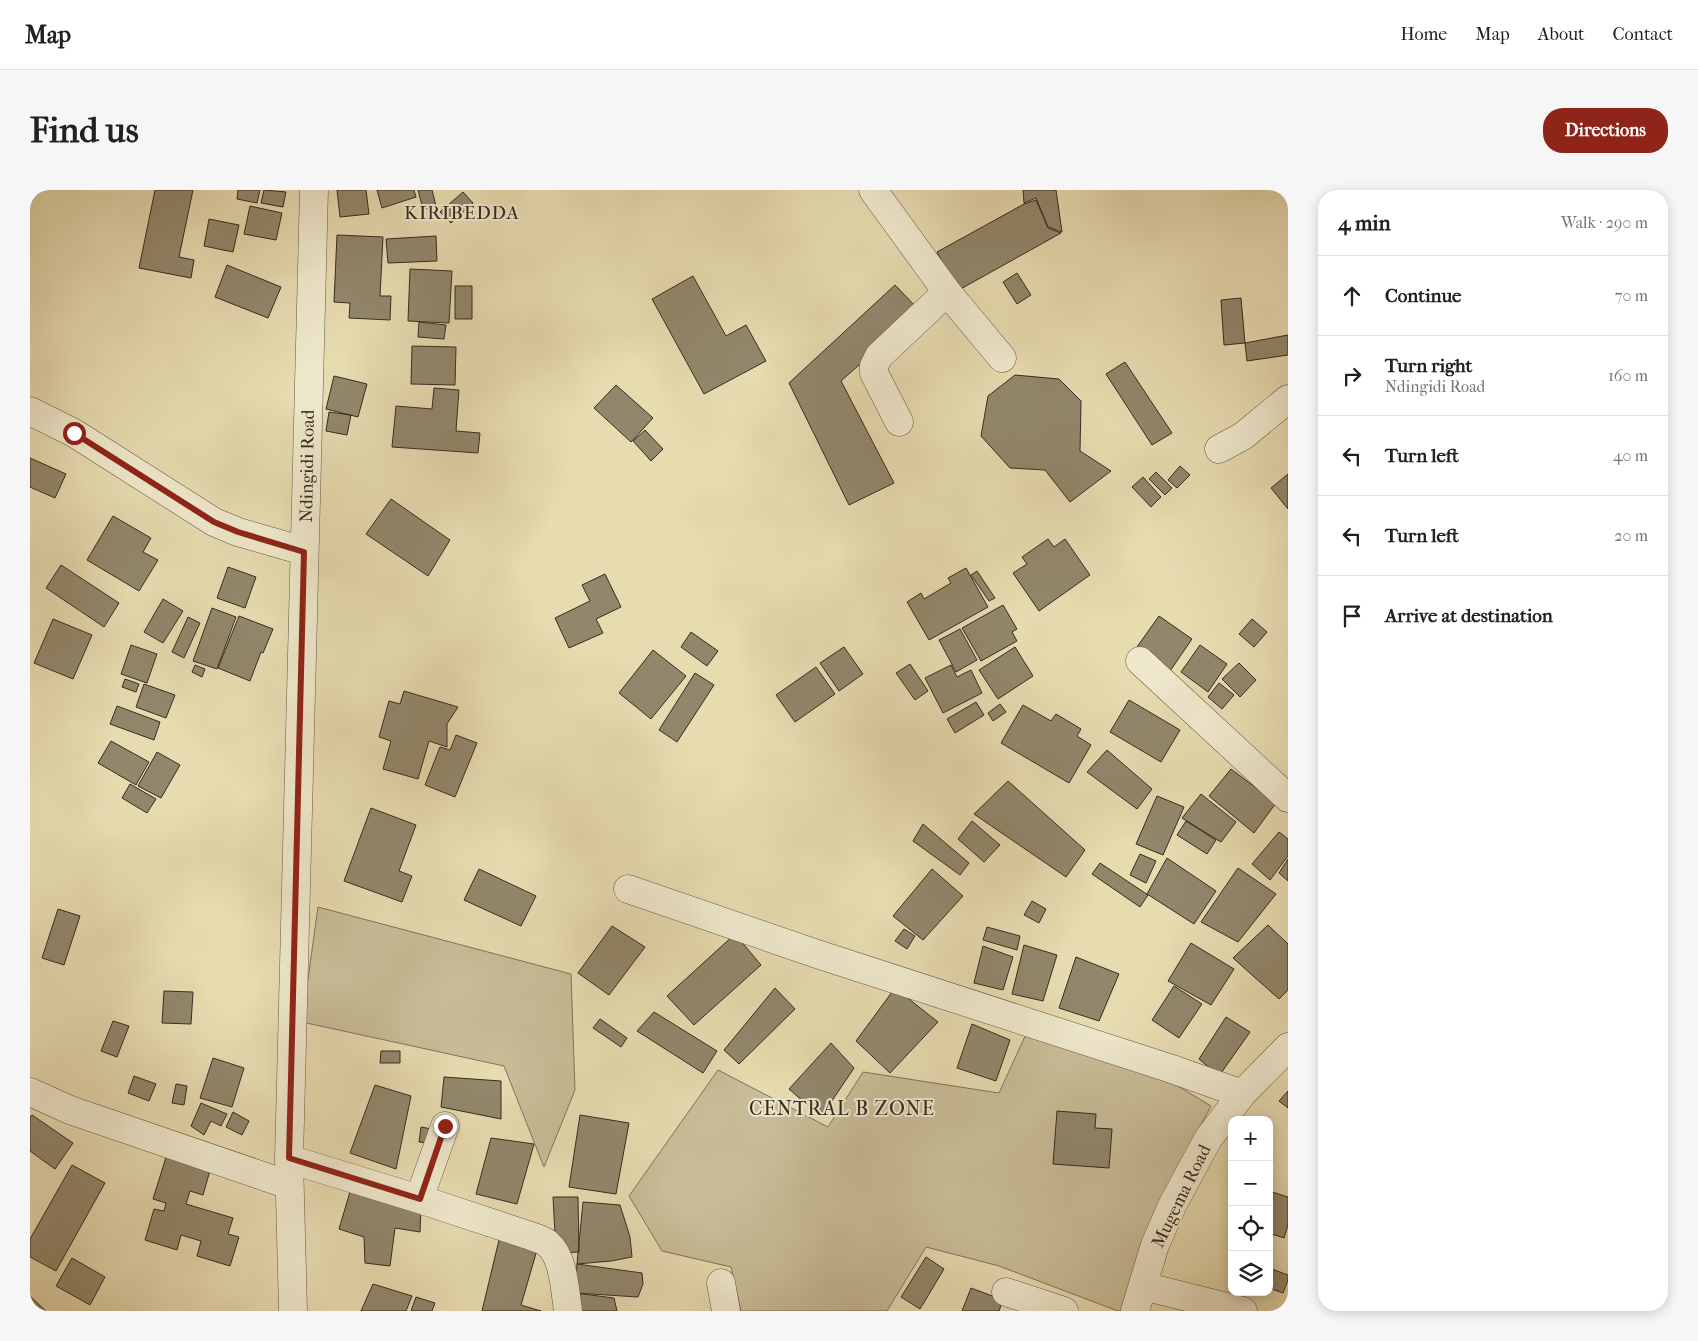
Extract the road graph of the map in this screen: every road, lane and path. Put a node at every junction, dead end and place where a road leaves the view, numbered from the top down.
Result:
1 (314, 190) edge
2 (874, 190) edge
3 (947, 292) junction
4 (1002, 358) dead end
5 (1288, 399) edge
6 (30, 411) edge
7 (899, 422) dead end
8 (1219, 449) dead end
9 (304, 552) junction
10 (1140, 661) dead end
11 (1288, 798) edge
12 (628, 888) dead end
13 (1288, 1047) edge
14 (30, 1092) edge
15 (1242, 1094) junction
16 (445, 1126) dead end
17 (289, 1158) junction
18 (289, 1185) junction
19 (420, 1199) junction
20 (721, 1283) dead end
21 (1006, 1292) dead end
22 (1139, 1298) edge
23 (293, 1311) edge
24 (568, 1311) edge
25 (726, 1311) edge
26 (1064, 1311) edge
27 (1243, 1311) edge

1 - 9 street, Ndingidi Road
2 - 3 street
3 - 4 street
3 - 7 street
5 - 8 street
6 - 9 street
9 - 17 street, Ndingidi Road
10 - 11 street
12 - 15 street
13 - 15 street, Mugema Road
14 - 18 street
15 - 22 street, Mugema Road
16 - 19 street
17 - 18 street, Ndingidi Road
17 - 19 street
18 - 23 street, Ndingidi Road
19 - 24 street
20 - 25 street
21 - 26 street
22 - 27 street

